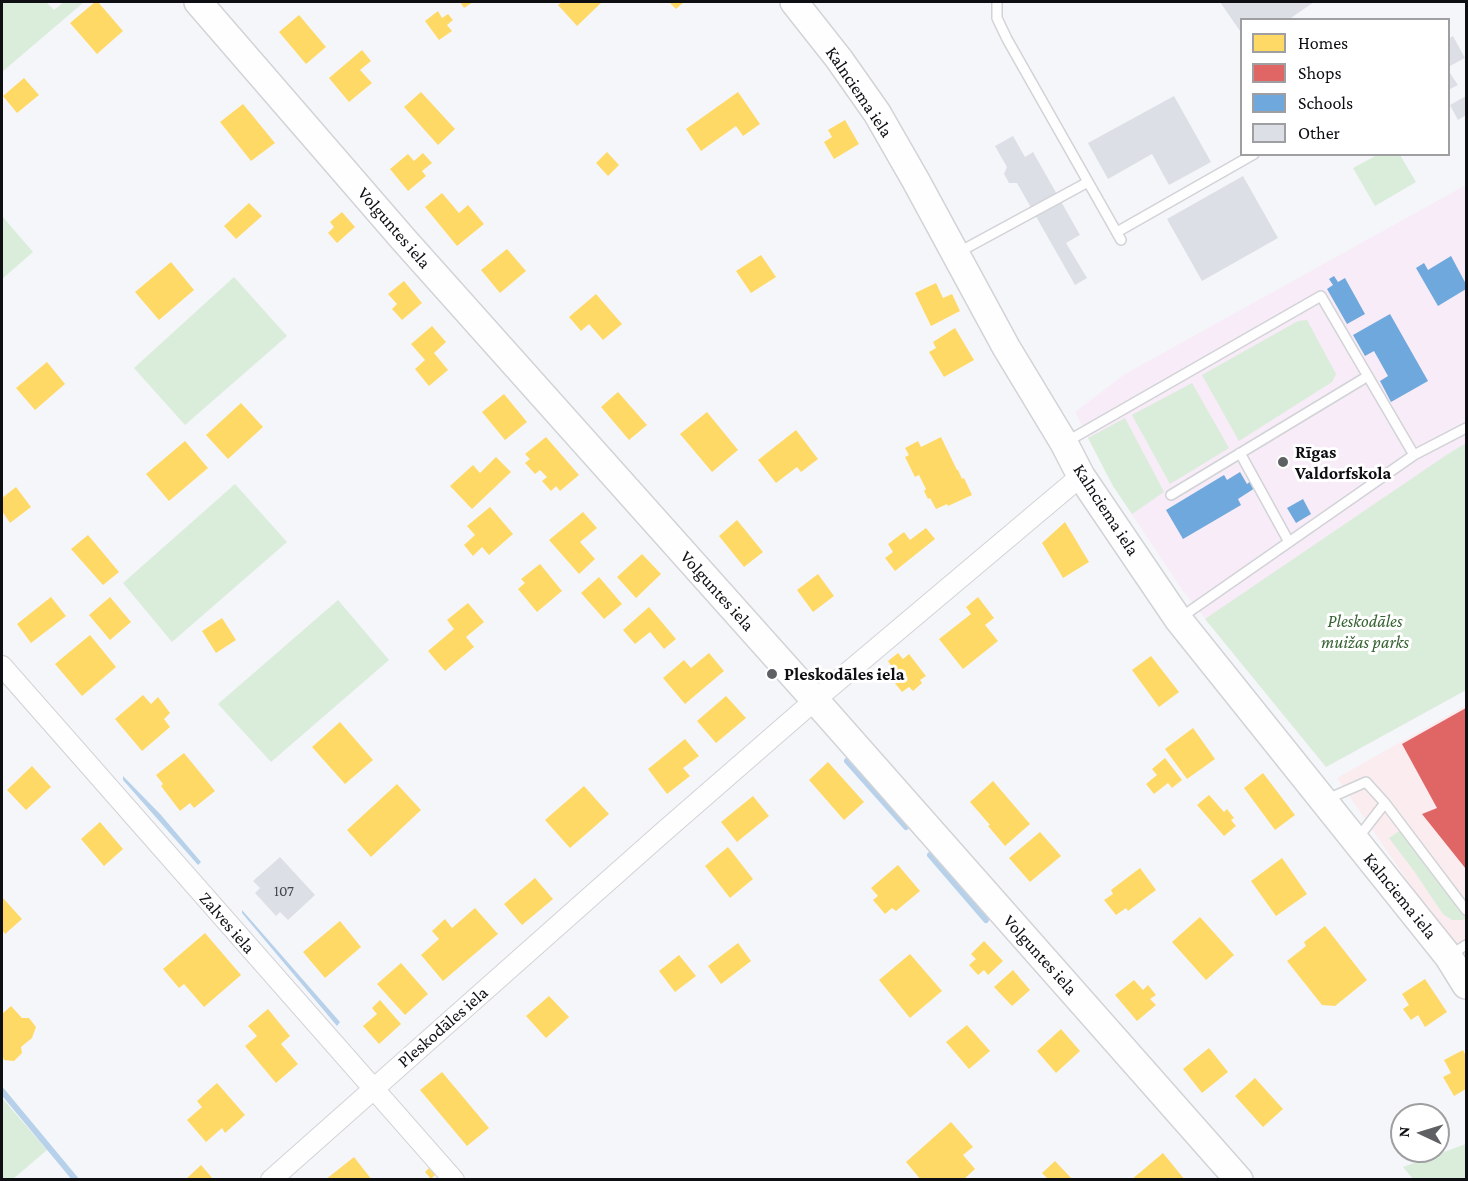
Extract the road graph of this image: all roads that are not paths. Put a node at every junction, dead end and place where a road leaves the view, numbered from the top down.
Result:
1 (198, 2) edge
2 (794, 2) edge
3 (997, 2) edge
4 (1251, 156) edge
5 (1088, 182) junction
6 (955, 254) junction
7 (1368, 376) junction
8 (1467, 428) edge
9 (1064, 443) junction
10 (1240, 453) junction
11 (1414, 455) junction
12 (1081, 476) junction
13 (1171, 495) dead end
14 (1289, 542) junction
15 (1178, 619) junction
16 (2, 666) edge
17 (815, 700) junction
18 (1323, 801) junction
19 (1385, 803) junction
20 (1355, 841) junction
21 (1467, 910) edge
22 (1457, 951) edge
23 (1467, 985) edge
24 (373, 1089) junction
25 (271, 1179) edge
26 (454, 1179) edge
27 (1239, 1179) edge

1 - 17 street, Volguntes iela
2 - 6 street, Kalnciema iela
3 - 5 lane
4 - 5 lane
5 - 6 lane
6 - 9 street, Kalnciema iela
7 - 9 lane
7 - 10 lane
7 - 11 lane
8 - 11 lane
9 - 12 street, Kalnciema iela
10 - 13 lane
10 - 14 lane
11 - 14 lane
12 - 15 street, Kalnciema iela
12 - 17 street, Pleskodāles iela
14 - 15 lane
15 - 18 street, Kalnciema iela
16 - 24 street, Zalves iela
17 - 24 street, Pleskodāles iela
17 - 27 street, Volguntes iela
18 - 19 lane
18 - 20 street, Kalnciema iela
19 - 20 lane
19 - 21 lane
20 - 22 street, Kalnciema iela
22 - 23 street, Kalnciema iela
24 - 25 street, Pleskodāles iela
24 - 26 street, Zalves iela

